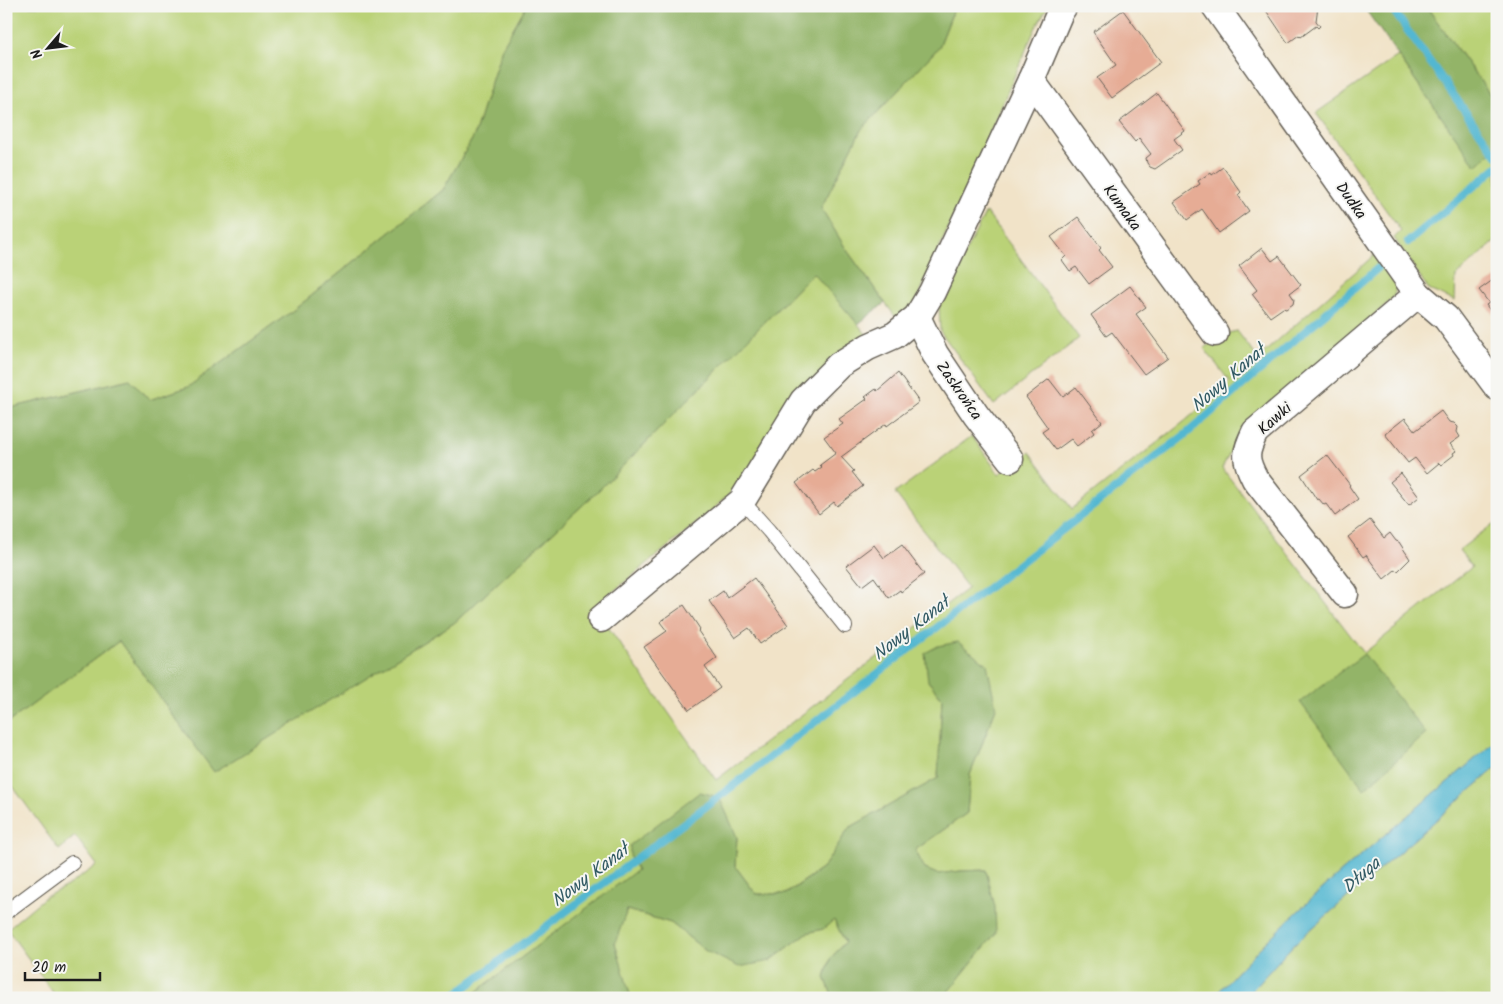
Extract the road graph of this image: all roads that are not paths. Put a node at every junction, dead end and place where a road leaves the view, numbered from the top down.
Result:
1 (1064, 6) edge
2 (1215, 6) edge
3 (1031, 80) junction
4 (1418, 294) junction
5 (917, 317) junction
6 (1215, 333) dead end
7 (1497, 386) edge
8 (1010, 459) dead end
9 (742, 501) junction
10 (1345, 594) dead end
11 (600, 619) dead end
12 (845, 626) dead end
13 (72, 863) dead end
14 (6, 912) edge

1 - 3 street
2 - 4 street, Dudka
3 - 5 street
3 - 6 street, Kumaka
4 - 7 street, Dudka
4 - 10 street, Kawki
5 - 8 street, Zaskrońca
5 - 9 street
9 - 11 street
9 - 12 lane
13 - 14 lane

